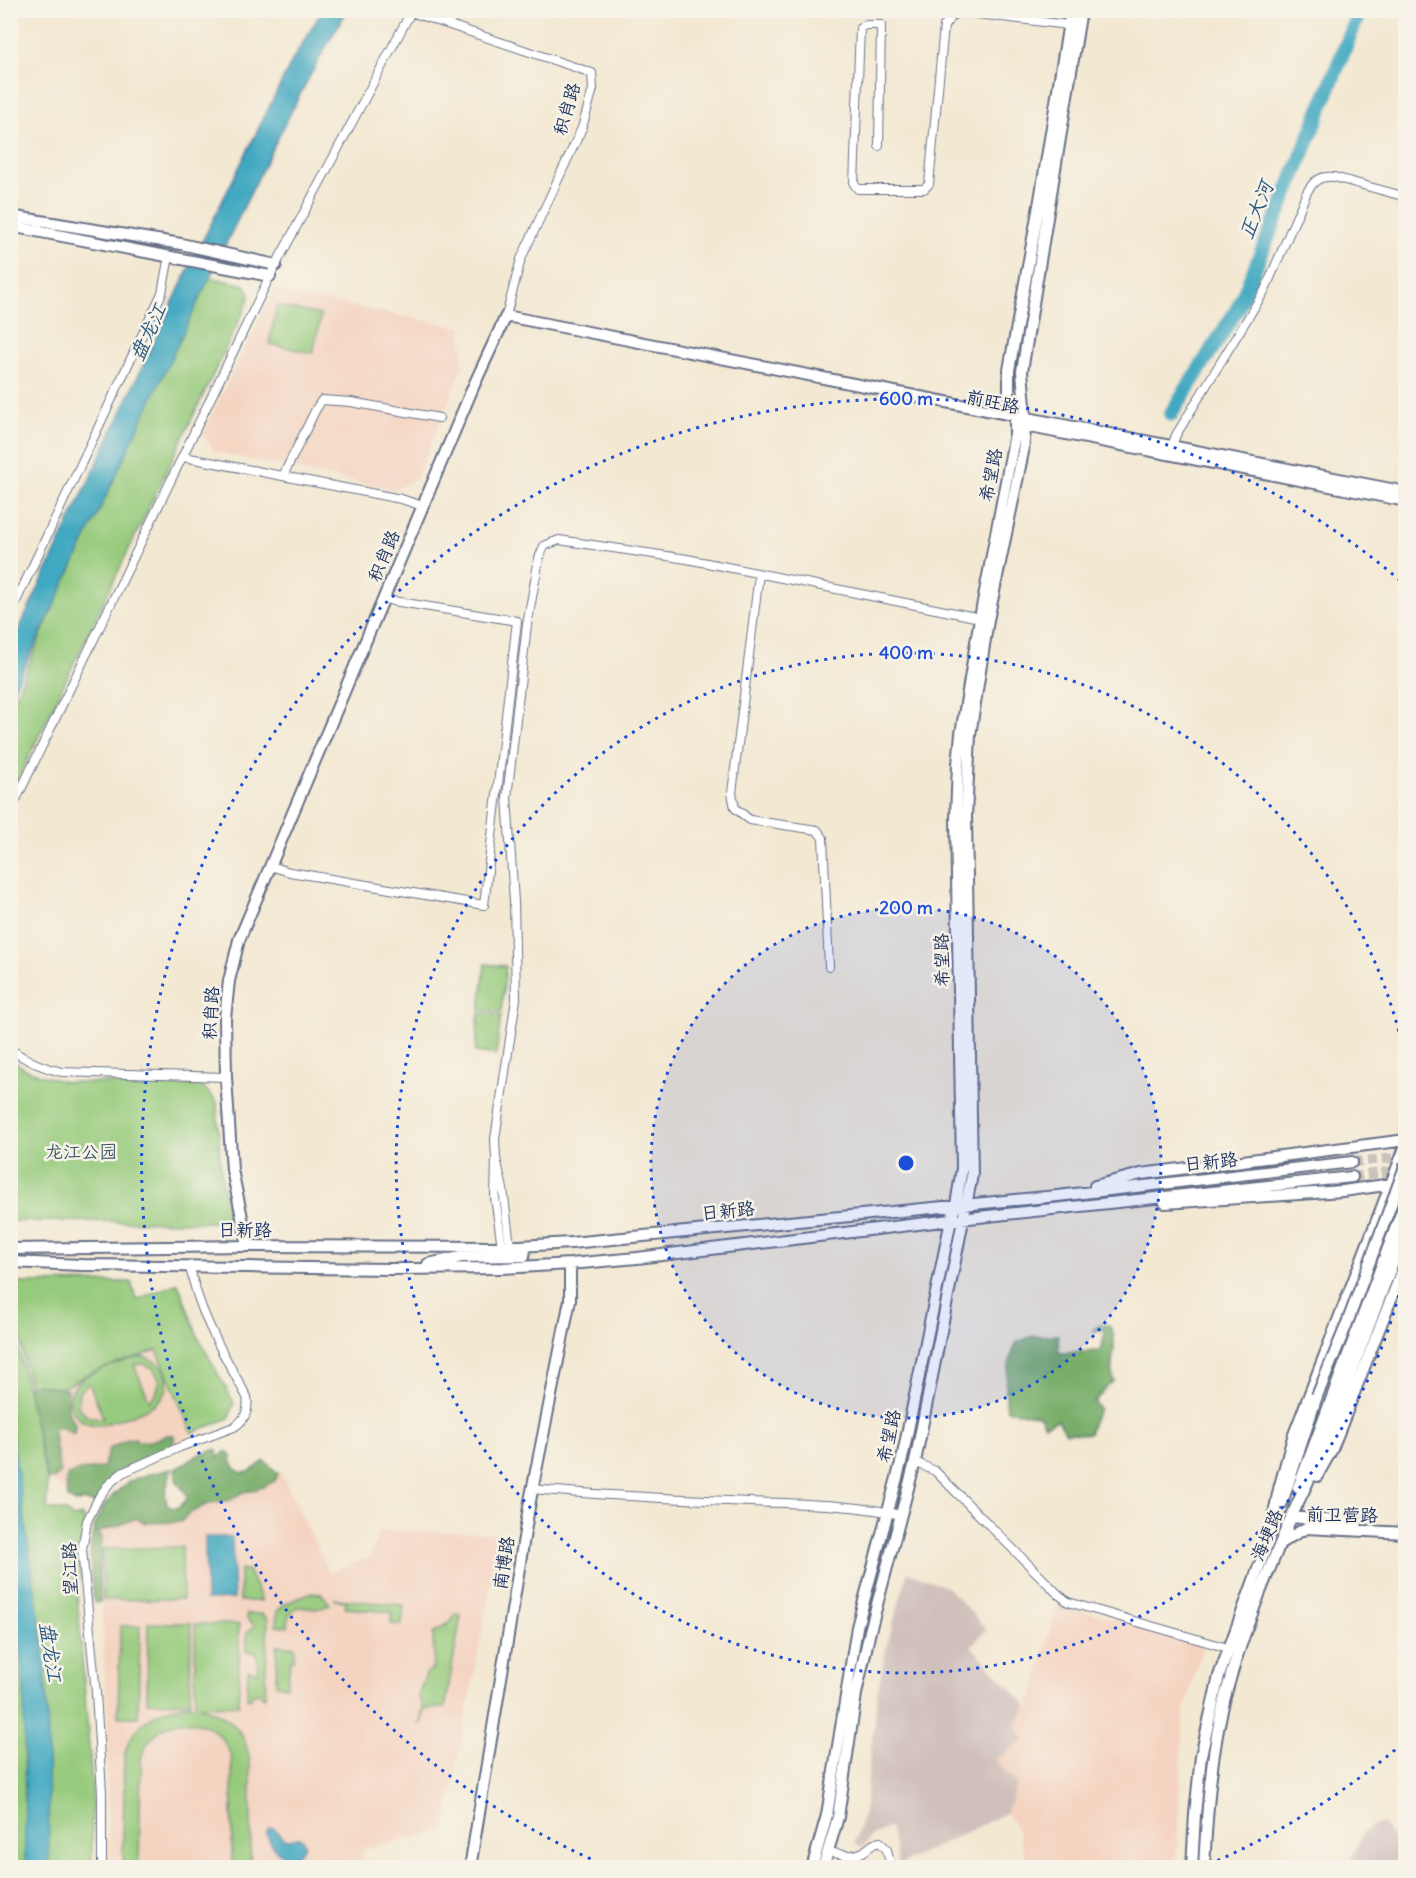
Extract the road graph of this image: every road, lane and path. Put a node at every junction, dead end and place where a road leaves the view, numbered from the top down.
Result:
1 (412, 11) edge
2 (1076, 11) edge
3 (1068, 25) junction
4 (1063, 90) junction
5 (879, 146) dead end
6 (1406, 197) edge
7 (10, 216) edge
8 (10, 226) edge
9 (173, 256) junction
10 (276, 265) junction
11 (270, 276) junction
12 (505, 319) junction
13 (439, 418) dead end
14 (1020, 421) junction
15 (1172, 446) junction
16 (184, 457) junction
17 (283, 476) junction
18 (1406, 492) edge
19 (1406, 501) edge
20 (423, 506) junction
21 (759, 574) junction
22 (384, 598) junction
23 (10, 614) edge
24 (980, 618) junction
25 (10, 812) edge
26 (270, 866) junction
27 (829, 967) dead end
28 (10, 1049) edge
29 (226, 1077) junction
30 (1406, 1140) edge
31 (1406, 1145) edge
32 (1352, 1162) tunnel mouth
33 (1406, 1164) edge
34 (1352, 1177) tunnel mouth
35 (1406, 1182) edge
36 (1391, 1184) junction
37 (1057, 1196) junction
38 (1406, 1200) edge
39 (962, 1205) junction
40 (1072, 1207) junction
41 (964, 1219) junction
42 (951, 1220) junction
43 (1406, 1227) edge
44 (10, 1244) edge
45 (248, 1246) junction
46 (509, 1246) junction
47 (105, 1248) junction
48 (10, 1249) edge
49 (10, 1262) edge
50 (570, 1264) junction
51 (1405, 1264) edge
52 (82, 1265) junction
53 (190, 1267) junction
54 (10, 1269) edge
55 (401, 1269) junction
56 (915, 1462) junction
57 (533, 1489) junction
58 (888, 1512) junction
59 (901, 1515) junction
60 (1291, 1517) junction
61 (1406, 1525) edge
62 (1273, 1526) junction
63 (1406, 1533) edge
64 (1281, 1542) junction
65 (1228, 1648) junction
66 (823, 1851) junction
67 (102, 1868) edge
68 (470, 1868) edge
69 (812, 1868) edge
70 (823, 1868) edge
71 (891, 1868) edge
72 (1192, 1868) edge
73 (1204, 1868) edge

1 - 10 street
1 - 12 street, 积肖路
2 - 3 street, 希望路
2 - 4 street, 希望路
3 - 4 street, 希望路
3 - 5 street
4 - 14 street, 希望路
6 - 15 street
7 - 10 street
8 - 9 street
9 - 11 street
9 - 23 street
10 - 11 street
11 - 16 street
12 - 14 street, 前旺路
12 - 20 street, 积肖路
13 - 17 street
14 - 15 street, 前旺路
14 - 19 street, 前旺路
14 - 24 street, 希望路
14 - 39 street, 希望路
15 - 18 street, 前旺路
16 - 17 street
16 - 25 street
17 - 20 street
20 - 22 street, 积肖路
21 - 24 street
21 - 27 street
21 - 46 street
22 - 26 street, 积肖路
22 - 26 street
24 - 39 street, 希望路
26 - 29 street, 积肖路
28 - 29 street
29 - 45 street, 积肖路
30 - 37 street
31 - 36 street
32 - 37 street, 日新路
33 - 62 street, 海埂路, bridge
34 - 40 street, 日新路
35 - 36 street, 日新路
36 - 40 street, 日新路
36 - 62 street
37 - 39 street, 日新路
38 - 60 street
39 - 41 street, 希望路
39 - 42 street, 希望路
39 - 46 street, 日新路
40 - 41 street, 日新路
41 - 42 street, 日新路
41 - 56 street, 希望路
42 - 50 street, 日新路
42 - 58 street, 希望路
43 - 60 street, 海埂路
44 - 47 street, 日新路
45 - 46 street, 日新路
45 - 47 street, 日新路
46 - 55 street
47 - 48 street, 日新路
49 - 52 street, 日新路
50 - 55 street, 日新路
50 - 57 street, 南博路
51 - 60 street
52 - 53 street, 日新路
52 - 54 street, 日新路
53 - 55 street, 日新路
53 - 67 street, 望江路
56 - 59 street, 希望路
56 - 65 street
57 - 58 street
57 - 68 street, 南博路
58 - 59 street
58 - 66 street, 希望路
59 - 66 street, 希望路
60 - 61 street, 前卫营路
60 - 64 street, 海埂路
62 - 65 street, 海埂路
63 - 64 street, 前卫营路
64 - 73 street, 海埂路
65 - 72 street, 海埂路
66 - 69 street, 希望路
66 - 70 street, 希望路
66 - 71 street

